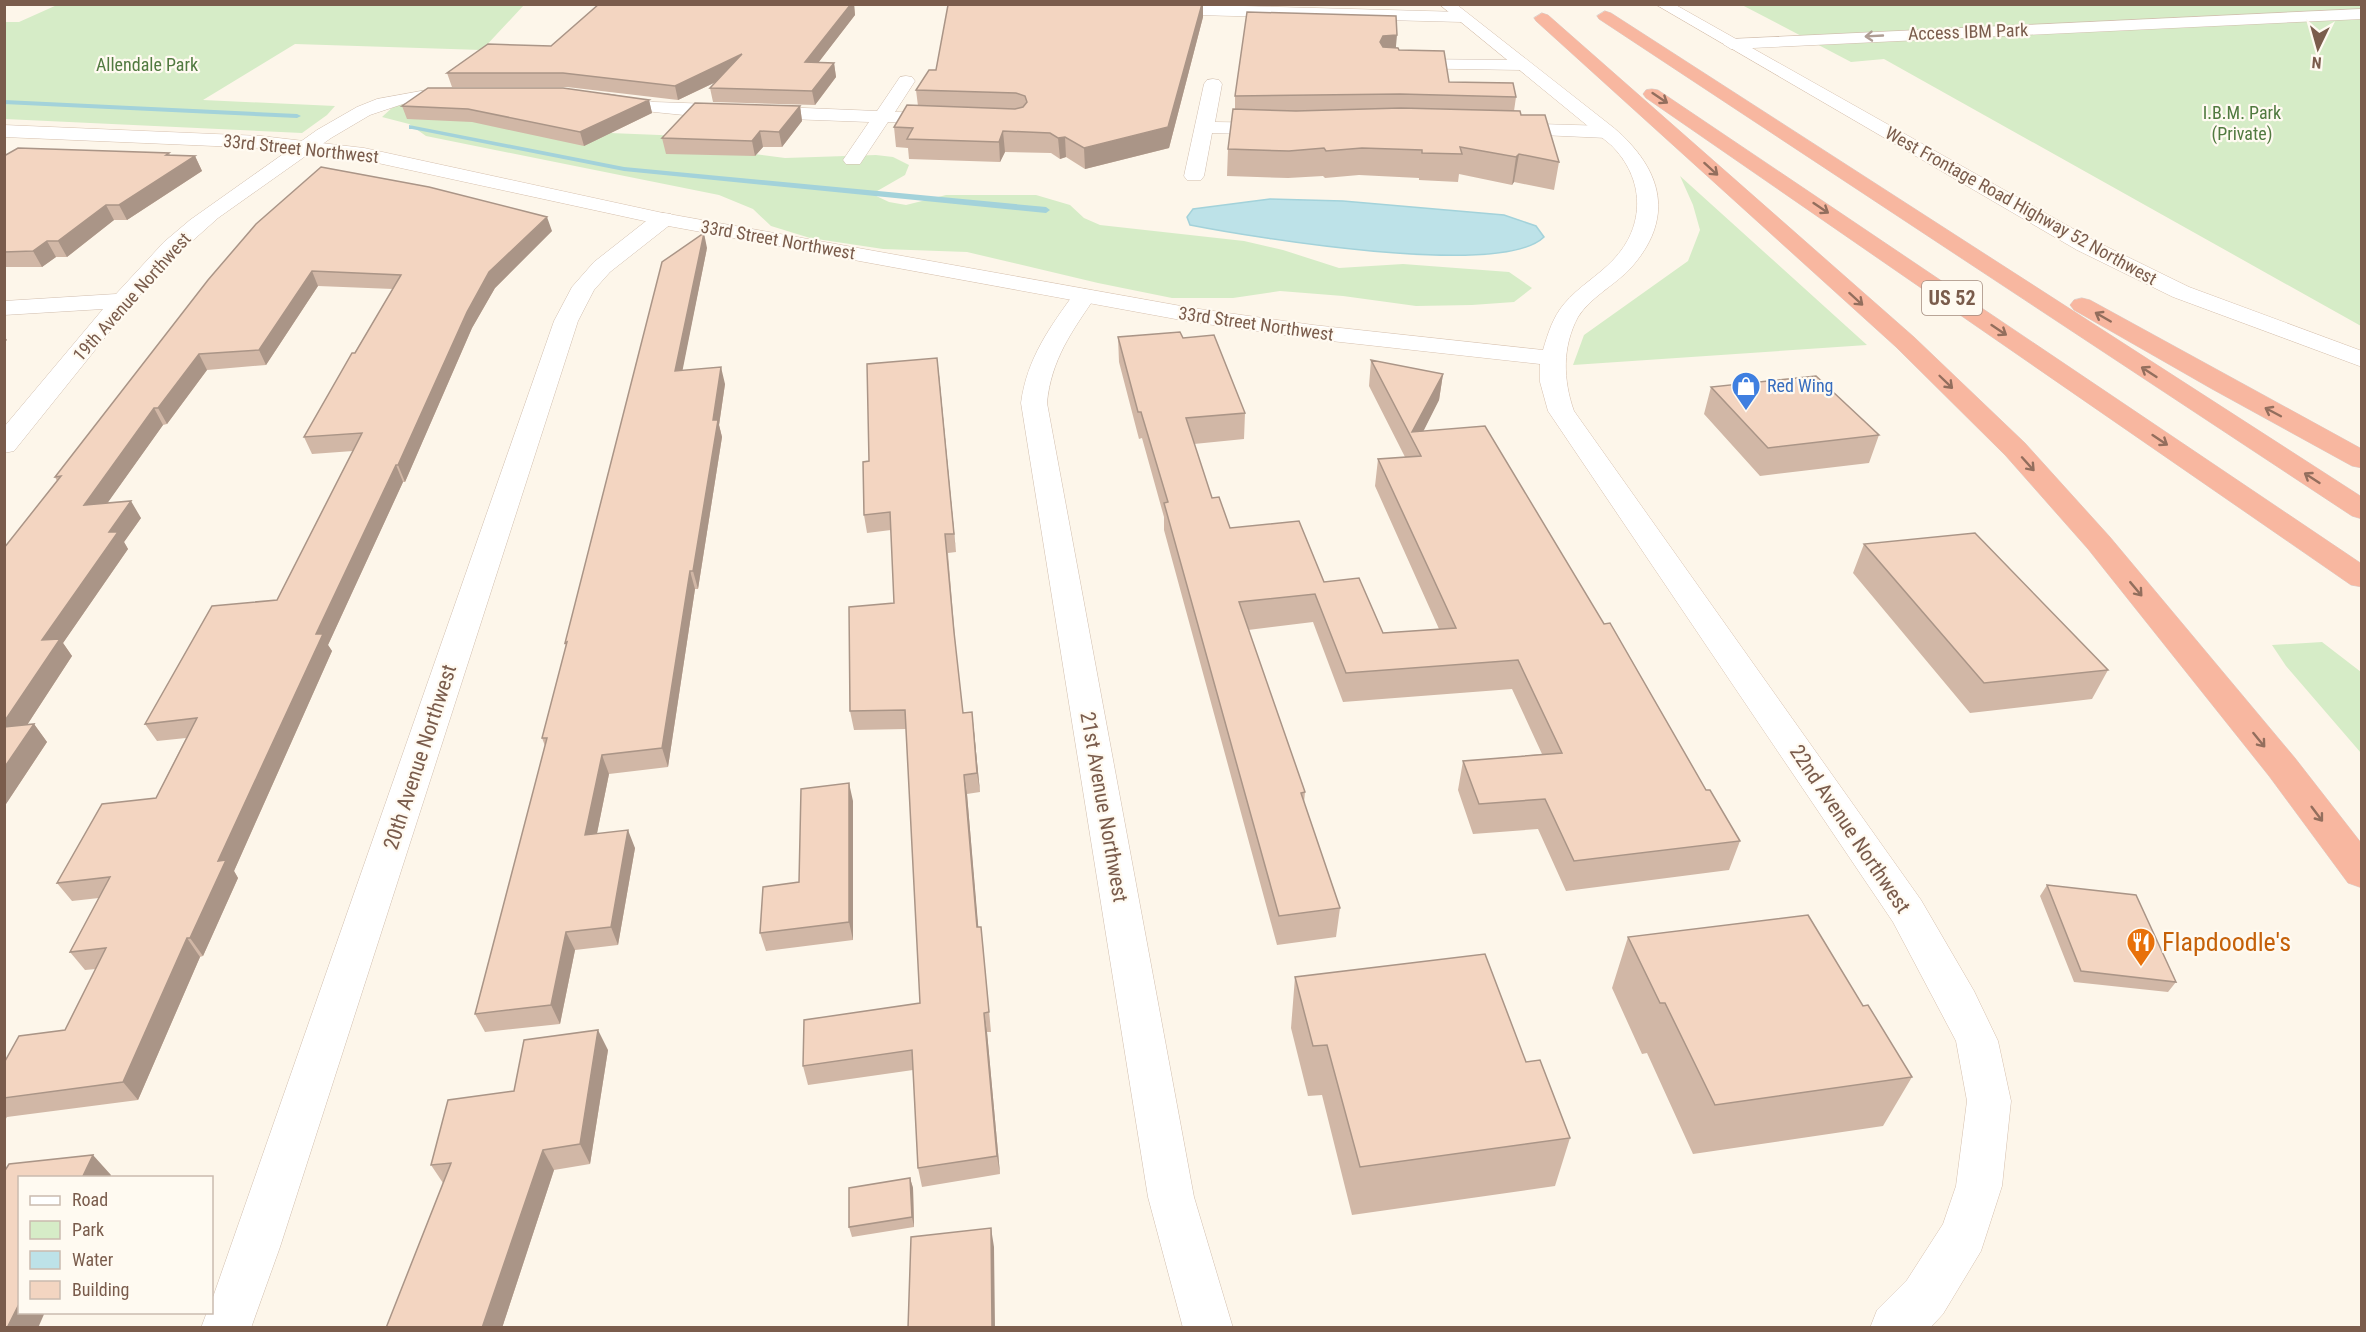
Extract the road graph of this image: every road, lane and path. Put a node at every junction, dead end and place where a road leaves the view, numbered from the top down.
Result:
1 (1446, 4) edge
2 (1662, 4) edge
3 (1146, 9) edge
4 (2361, 14) edge
5 (1462, 17) junction
6 (2205, 23) junction
7 (1731, 44) junction
8 (1756, 58) junction
9 (1389, 64) edge
10 (1522, 65) junction
11 (906, 81) dead end
12 (1213, 84) dead end
13 (478, 95) edge
14 (592, 96) edge
15 (882, 116) junction
16 (961, 119) edge
17 (1205, 127) junction
18 (1486, 128) edge
19 (1295, 129) edge
20 (4, 131) edge
21 (1607, 132) junction
22 (306, 147) junction
23 (853, 160) dead end
24 (1194, 176) dead end
25 (663, 219) junction
26 (1084, 296) junction
27 (124, 301) junction
28 (4, 308) edge
29 (1551, 358) junction
30 (2361, 360) edge
31 (4, 445) edge
32 (2361, 460) edge
33 (2361, 510) edge
34 (2361, 578) edge
35 (2361, 873) edge
36 (226, 1328) edge
37 (1208, 1328) edge
38 (1895, 1328) edge

1 - 5 street
2 - 7 street, West Frontage Road Highway 52 Northwest
3 - 5 street
4 - 6 street, Access IBM Park
5 - 10 street
6 -> 7 street, Access IBM Park
6 - 8 street, Access IBM Park
7 - 8 street, West Frontage Road Highway 52 Northwest
8 - 30 street, West Frontage Road Highway 52 Northwest
9 - 10 street
10 - 21 street
11 - 15 street
12 - 17 street
13 - 22 street, 19th Avenue Northwest
14 - 15 street
15 - 16 street
15 - 23 street
17 - 19 street
17 - 24 street
18 - 21 street
20 - 22 street, 33rd Street Northwest
21 - 29 street
22 - 25 street, 33rd Street Northwest
22 - 27 street, 19th Avenue Northwest
25 - 26 street, 33rd Street Northwest
25 - 36 street, 20th Avenue Northwest
26 - 29 street, 33rd Street Northwest
26 - 37 street, 21st Avenue Northwest
27 - 28 street
27 - 31 street, 19th Avenue Northwest
29 - 38 street, 22nd Avenue Northwest
32 - 33 highway, US 52
34 - 35 highway, US 52

